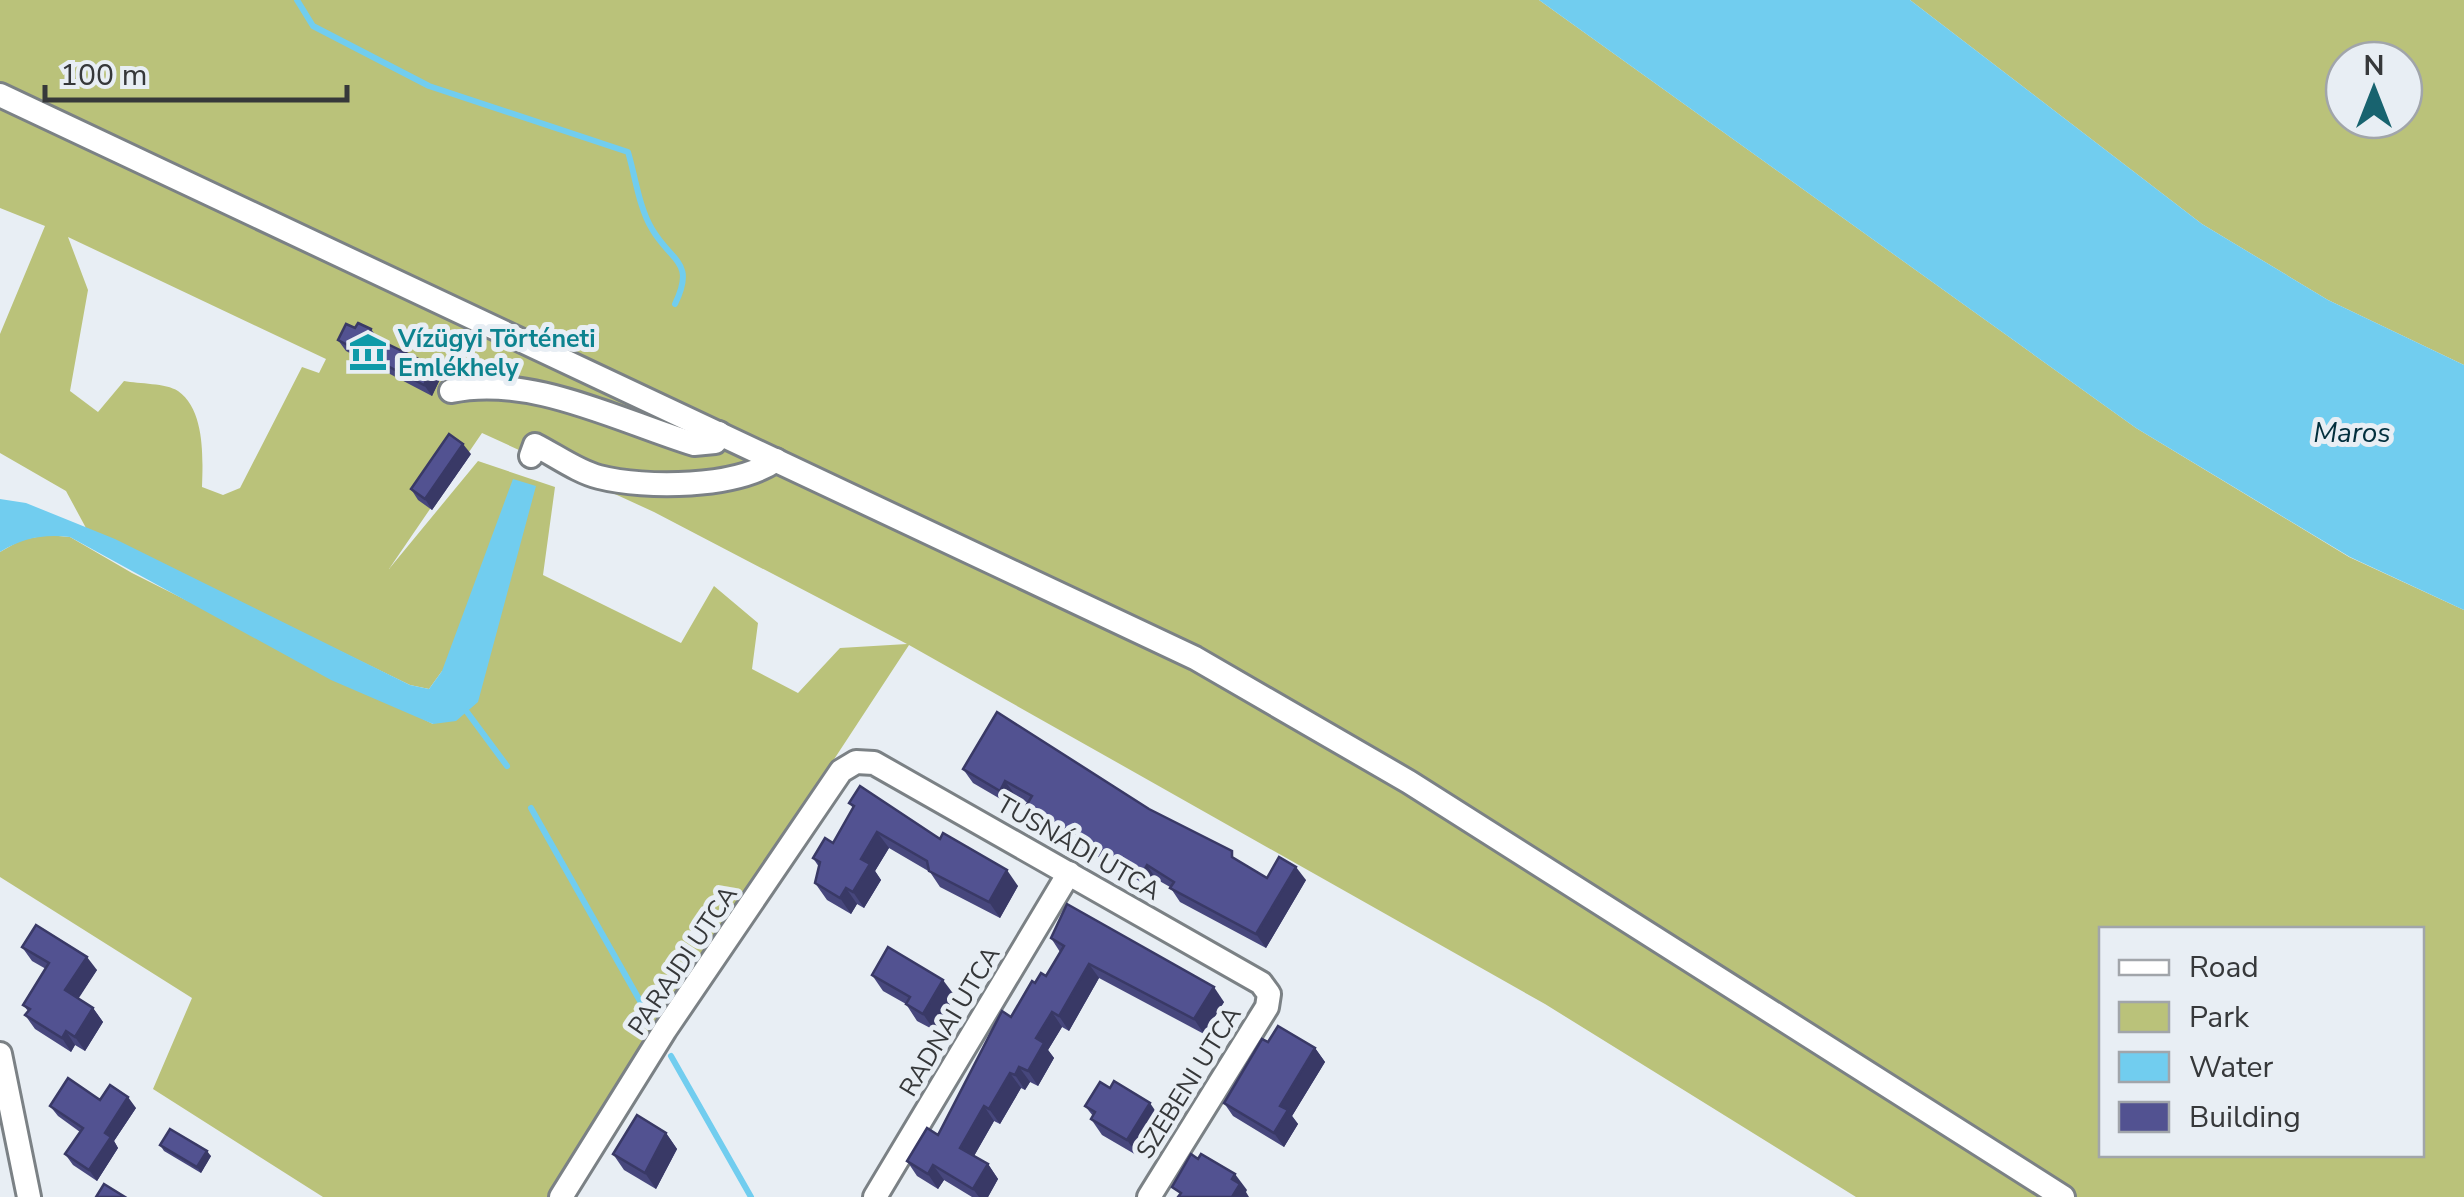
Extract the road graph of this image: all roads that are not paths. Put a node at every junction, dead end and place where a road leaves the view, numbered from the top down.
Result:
1 (0, 94) edge
2 (451, 391) dead end
3 (719, 433) junction
4 (531, 456) dead end
5 (776, 460) junction
6 (856, 762) joint
7 (1069, 873) junction
8 (1269, 994) joint
9 (0, 1054) edge
10 (29, 1197) edge
11 (562, 1197) edge
12 (875, 1197) edge
13 (1149, 1197) edge
14 (2063, 1197) edge

1 - 3 street
2 - 3 street
3 - 5 street
4 - 5 street
5 - 14 street
6 - 7 street, TUSNÁDI UTCA
6 - 11 street, PARAJDI UTCA
7 - 8 street, TUSNÁDI UTCA
7 - 12 street, RADNAI UTCA
8 - 13 street, SZEBENI UTCA
9 - 10 street

